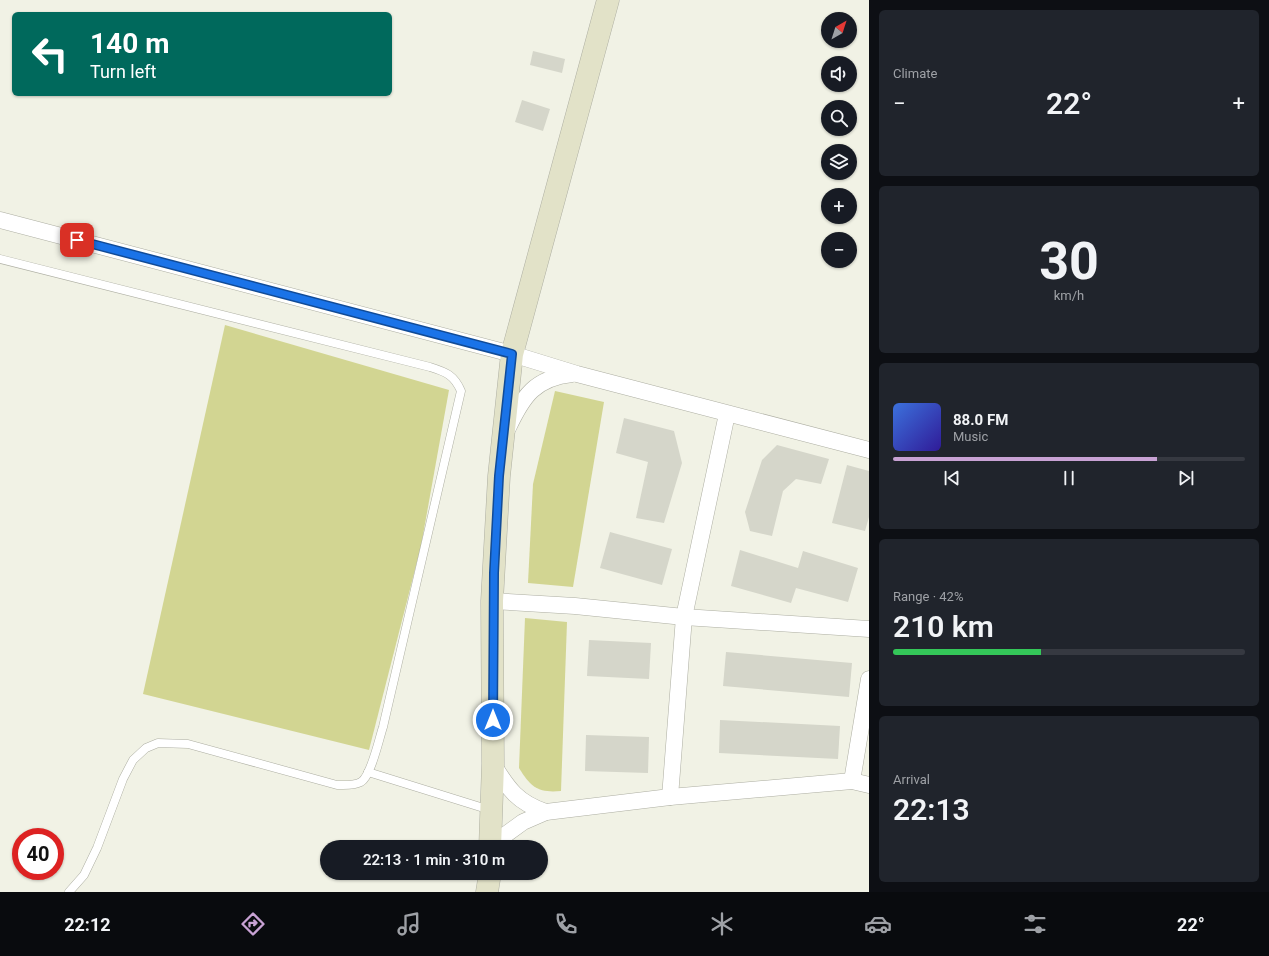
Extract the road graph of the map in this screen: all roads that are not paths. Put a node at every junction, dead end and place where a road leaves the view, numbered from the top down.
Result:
1 (608, 0) edge
2 (0, 220) edge
3 (0, 259) edge
4 (512, 354) junction
5 (577, 374) junction
6 (727, 414) junction
7 (503, 440) junction
8 (869, 450) edge
9 (492, 601) junction
10 (684, 617) junction
11 (869, 629) edge
12 (869, 679) edge
13 (493, 764) junction
14 (368, 772) junction
15 (852, 782) junction
16 (869, 785) edge
17 (670, 797) junction
18 (492, 810) junction
19 (546, 812) junction
20 (490, 840) edge
21 (499, 840) edge
22 (489, 880) edge
23 (69, 892) edge
24 (487, 892) edge

1 - 4 street
2 - 4 street
3 - 14 lane
4 - 5 street
4 - 7 street
5 - 6 street
5 - 7 street
6 - 8 street
6 - 10 street
7 - 9 street
9 - 10 street
9 - 13 street
10 - 11 street
10 - 17 street
12 - 15 street
13 - 18 street
13 - 19 street
14 - 18 lane
14 - 23 lane
15 - 16 street
15 - 17 street
17 - 19 street
18 - 20 street
19 - 21 street
22 - 24 street

